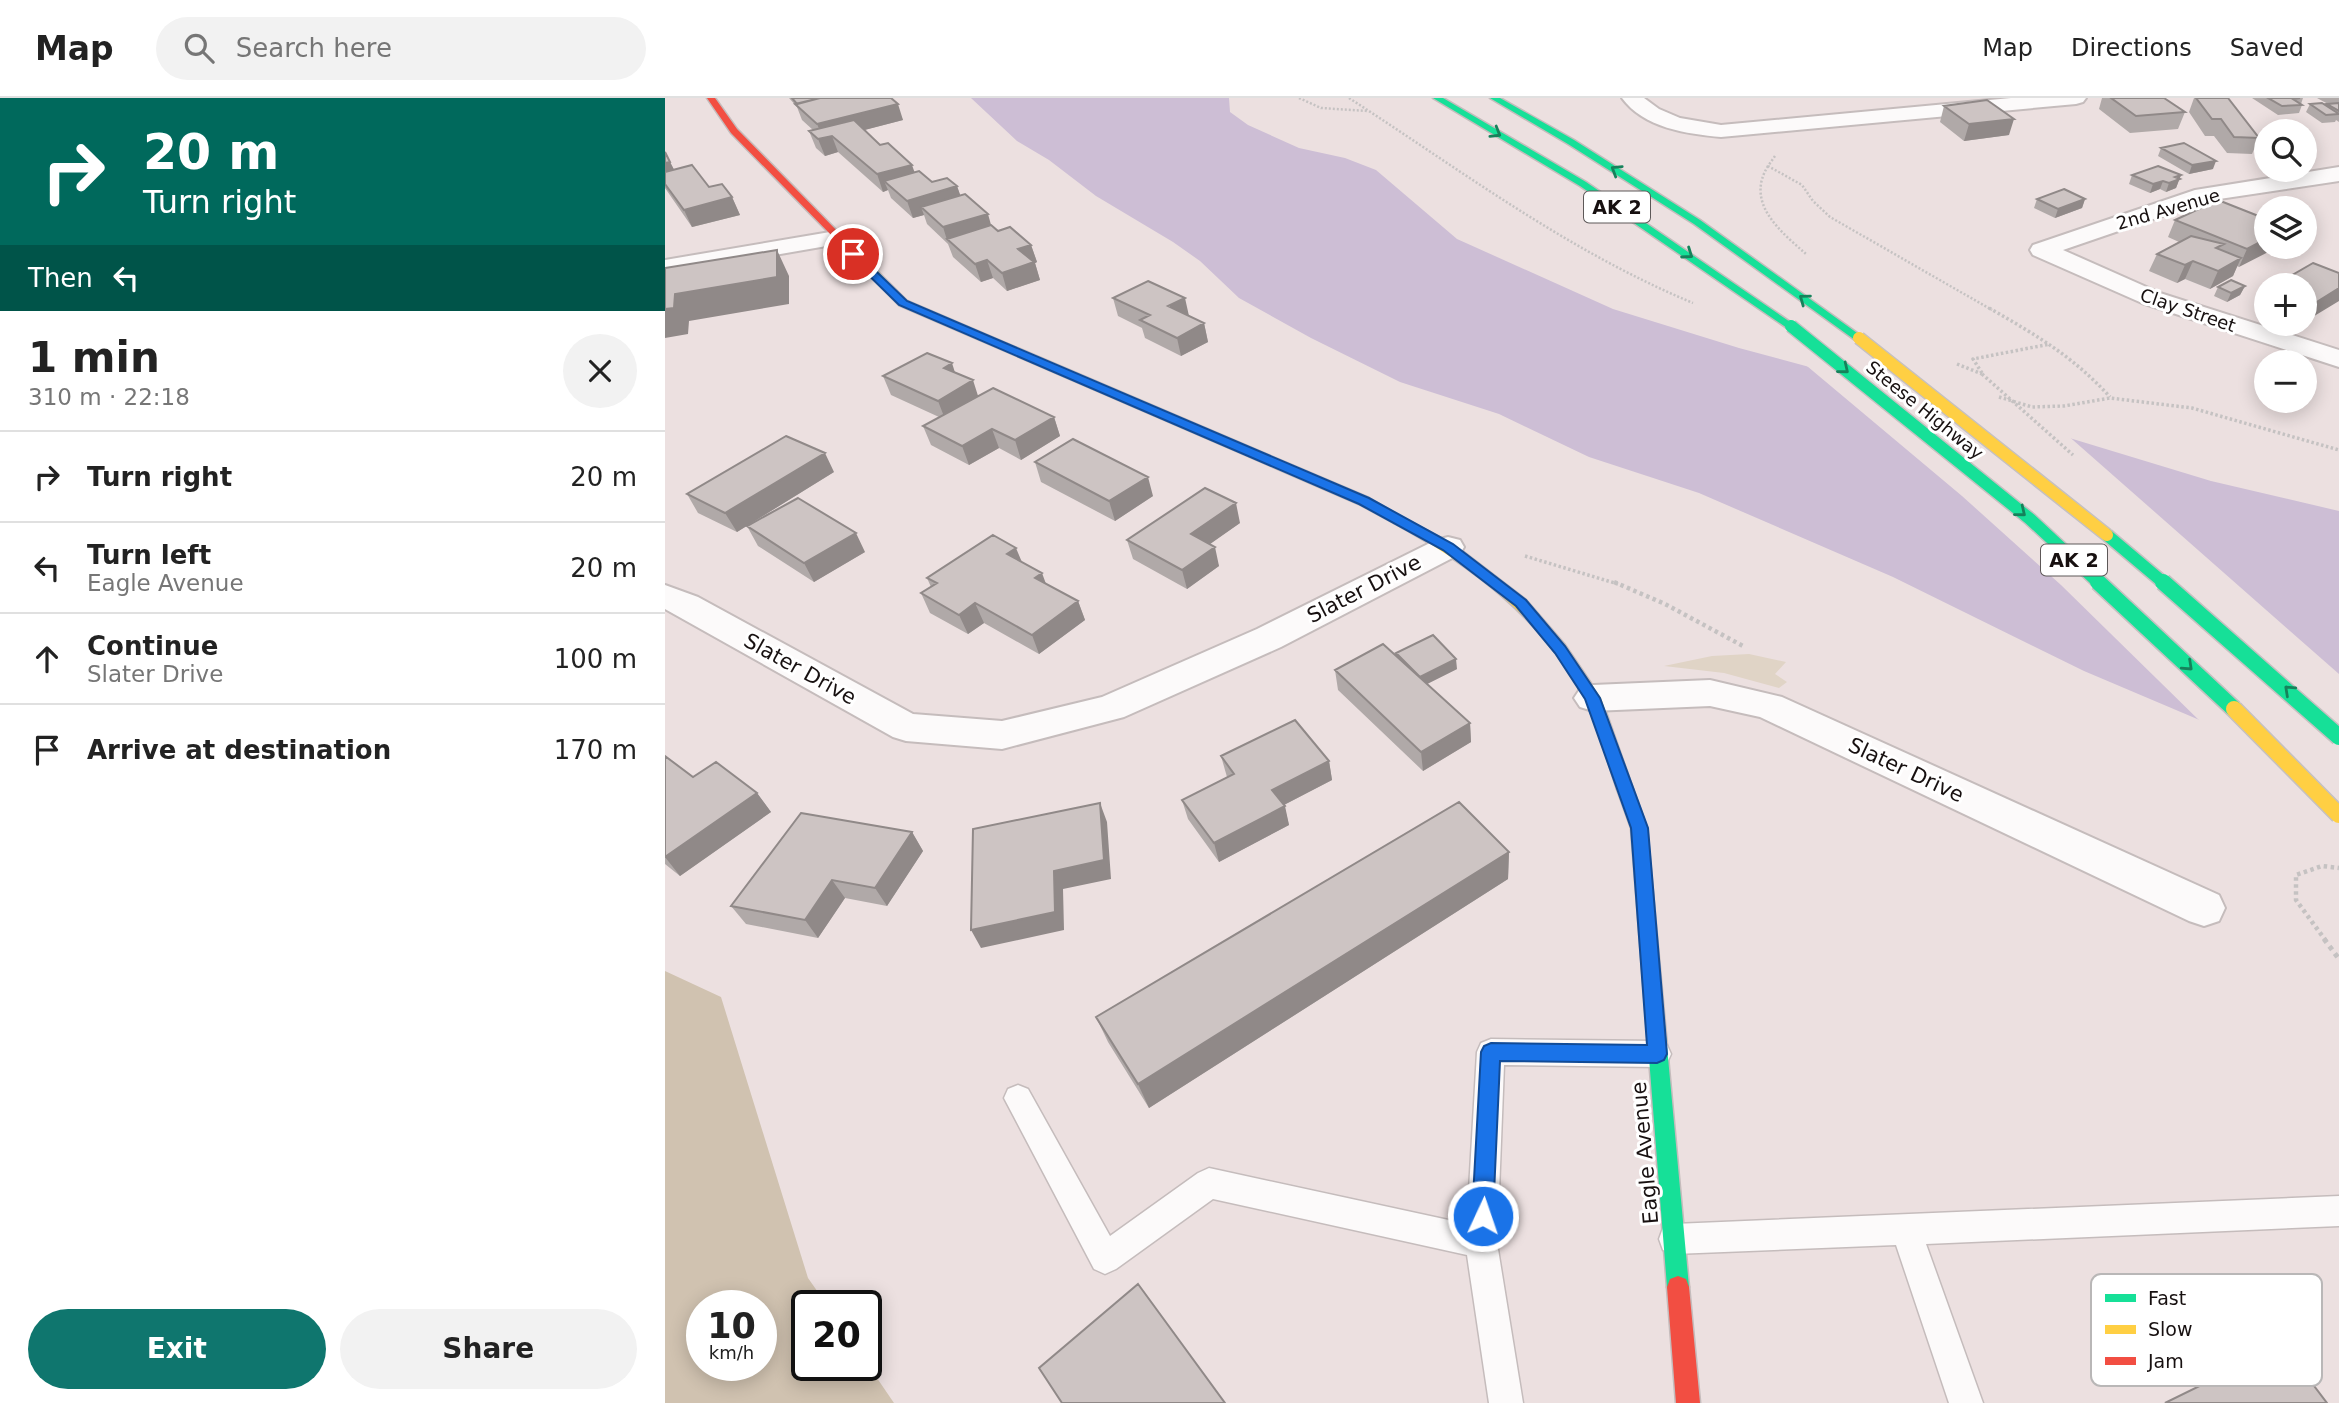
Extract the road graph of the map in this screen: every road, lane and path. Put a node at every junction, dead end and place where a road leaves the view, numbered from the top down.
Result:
1 (712, 98) edge
2 (1299, 98) edge
3 (1437, 98) edge
4 (1494, 98) edge
5 (1632, 98) edge
6 (2076, 98) edge
7 (1369, 111) dead end
8 (1780, 127) junction
9 (1768, 166) junction
10 (2339, 174) edge
11 (836, 238) junction
12 (2042, 250) joint
13 (1812, 260) dead end
14 (665, 267) edge
15 (2052, 344) junction
16 (2339, 359) edge
17 (1954, 362) dead end
18 (2110, 398) dead end
19 (1448, 547) junction
20 (1523, 556) dead end
21 (665, 596) edge
22 (1743, 646) dead end
23 (1593, 698) junction
24 (2339, 737) edge
25 (2339, 815) edge
26 (2339, 868) edge
27 (2204, 908) dead end
28 (2339, 959) edge
29 (1657, 1054) junction
30 (1018, 1098) dead end
31 (2339, 1211) edge
32 (1906, 1230) junction
33 (1674, 1239) junction
34 (1481, 1243) junction
35 (1506, 1403) edge
36 (1688, 1403) edge
37 (1966, 1403) edge

1 - 11 main road, Slater Drive
2 - 7 path
3 -> 25 main road, Steese Highway / AK 2, bridge
24 -> 4 main road, Steese Highway / AK 2, bridge
5 - 8 street
6 - 8 street
8 - 9 path
9 - 13 path
9 - 15 path
10 - 12 street, 2nd Avenue
11 - 14 street
11 - 19 main road, Slater Drive
12 - 16 street, Clay Street
15 - 17 path
15 - 18 path
19 - 21 street, Slater Drive
19 - 23 main road, Eagle Avenue
20 - 22 path
23 - 27 street, Slater Drive
23 - 29 main road, Eagle Avenue
26 - 28 path
29 - 33 main road, Eagle Avenue
29 - 34 lane
30 - 34 lane
31 - 32 lane
32 - 33 lane
32 - 37 lane
33 - 36 main road, Eagle Avenue
34 - 35 lane

